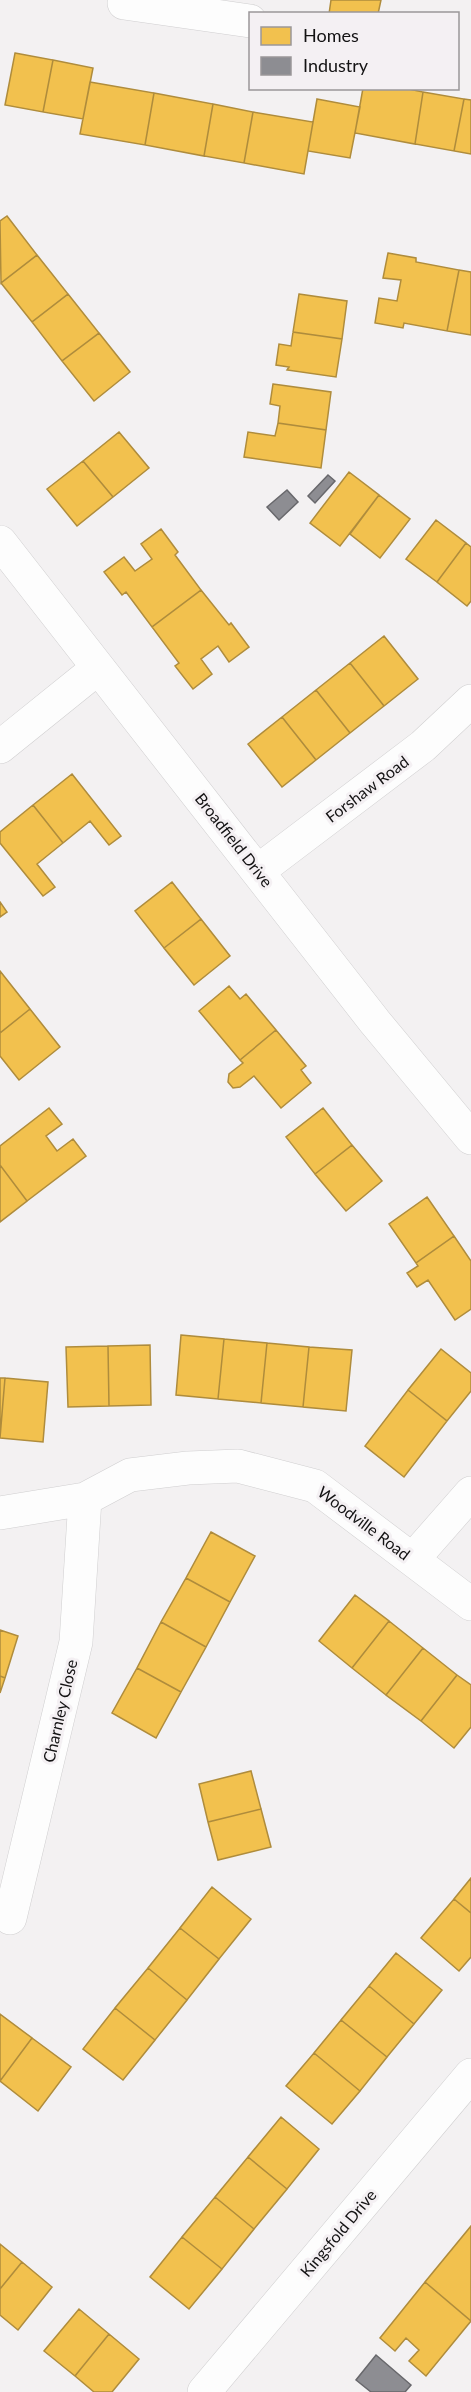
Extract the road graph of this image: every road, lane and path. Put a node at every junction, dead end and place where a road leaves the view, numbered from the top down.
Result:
1 (124, 3) dead end
2 (249, 21) edge
3 (0, 542) edge
4 (98, 668) junction
5 (471, 701) edge
6 (0, 747) edge
7 (258, 871) junction
8 (471, 1137) edge
9 (471, 1493) edge
10 (85, 1499) junction
11 (0, 1514) edge
12 (412, 1559) junction
13 (471, 1604) edge
14 (10, 1918) dead end
15 (471, 2075) edge
16 (204, 2392) edge

1 - 2 street
3 - 4 street, Broadfield Drive
4 - 6 street
4 - 7 street, Broadfield Drive
5 - 7 street, Forshaw Road
7 - 8 street, Broadfield Drive
9 - 12 street
10 - 11 street, Woodville Road
10 - 12 street, Woodville Road
10 - 14 street, Charnley Close
12 - 13 street, Woodville Road
15 - 16 street, Kingsfold Drive

